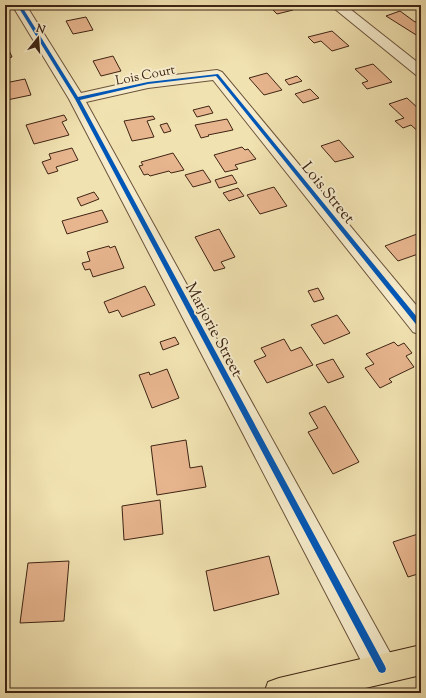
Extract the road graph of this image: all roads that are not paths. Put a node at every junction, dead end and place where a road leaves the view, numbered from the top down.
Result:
1 (19, 5) edge
2 (337, 5) edge
3 (421, 72) edge
4 (217, 75) joint
5 (77, 99) junction
6 (421, 326) edge
7 (421, 660) edge
8 (382, 669) junction
9 (278, 693) edge

1 - 5 street, Marjorie Street
2 - 3 street
4 - 5 street, Lois Court
4 - 6 street, Lois Street
5 - 8 street, Marjorie Street
7 - 8 main road
8 - 9 main road

